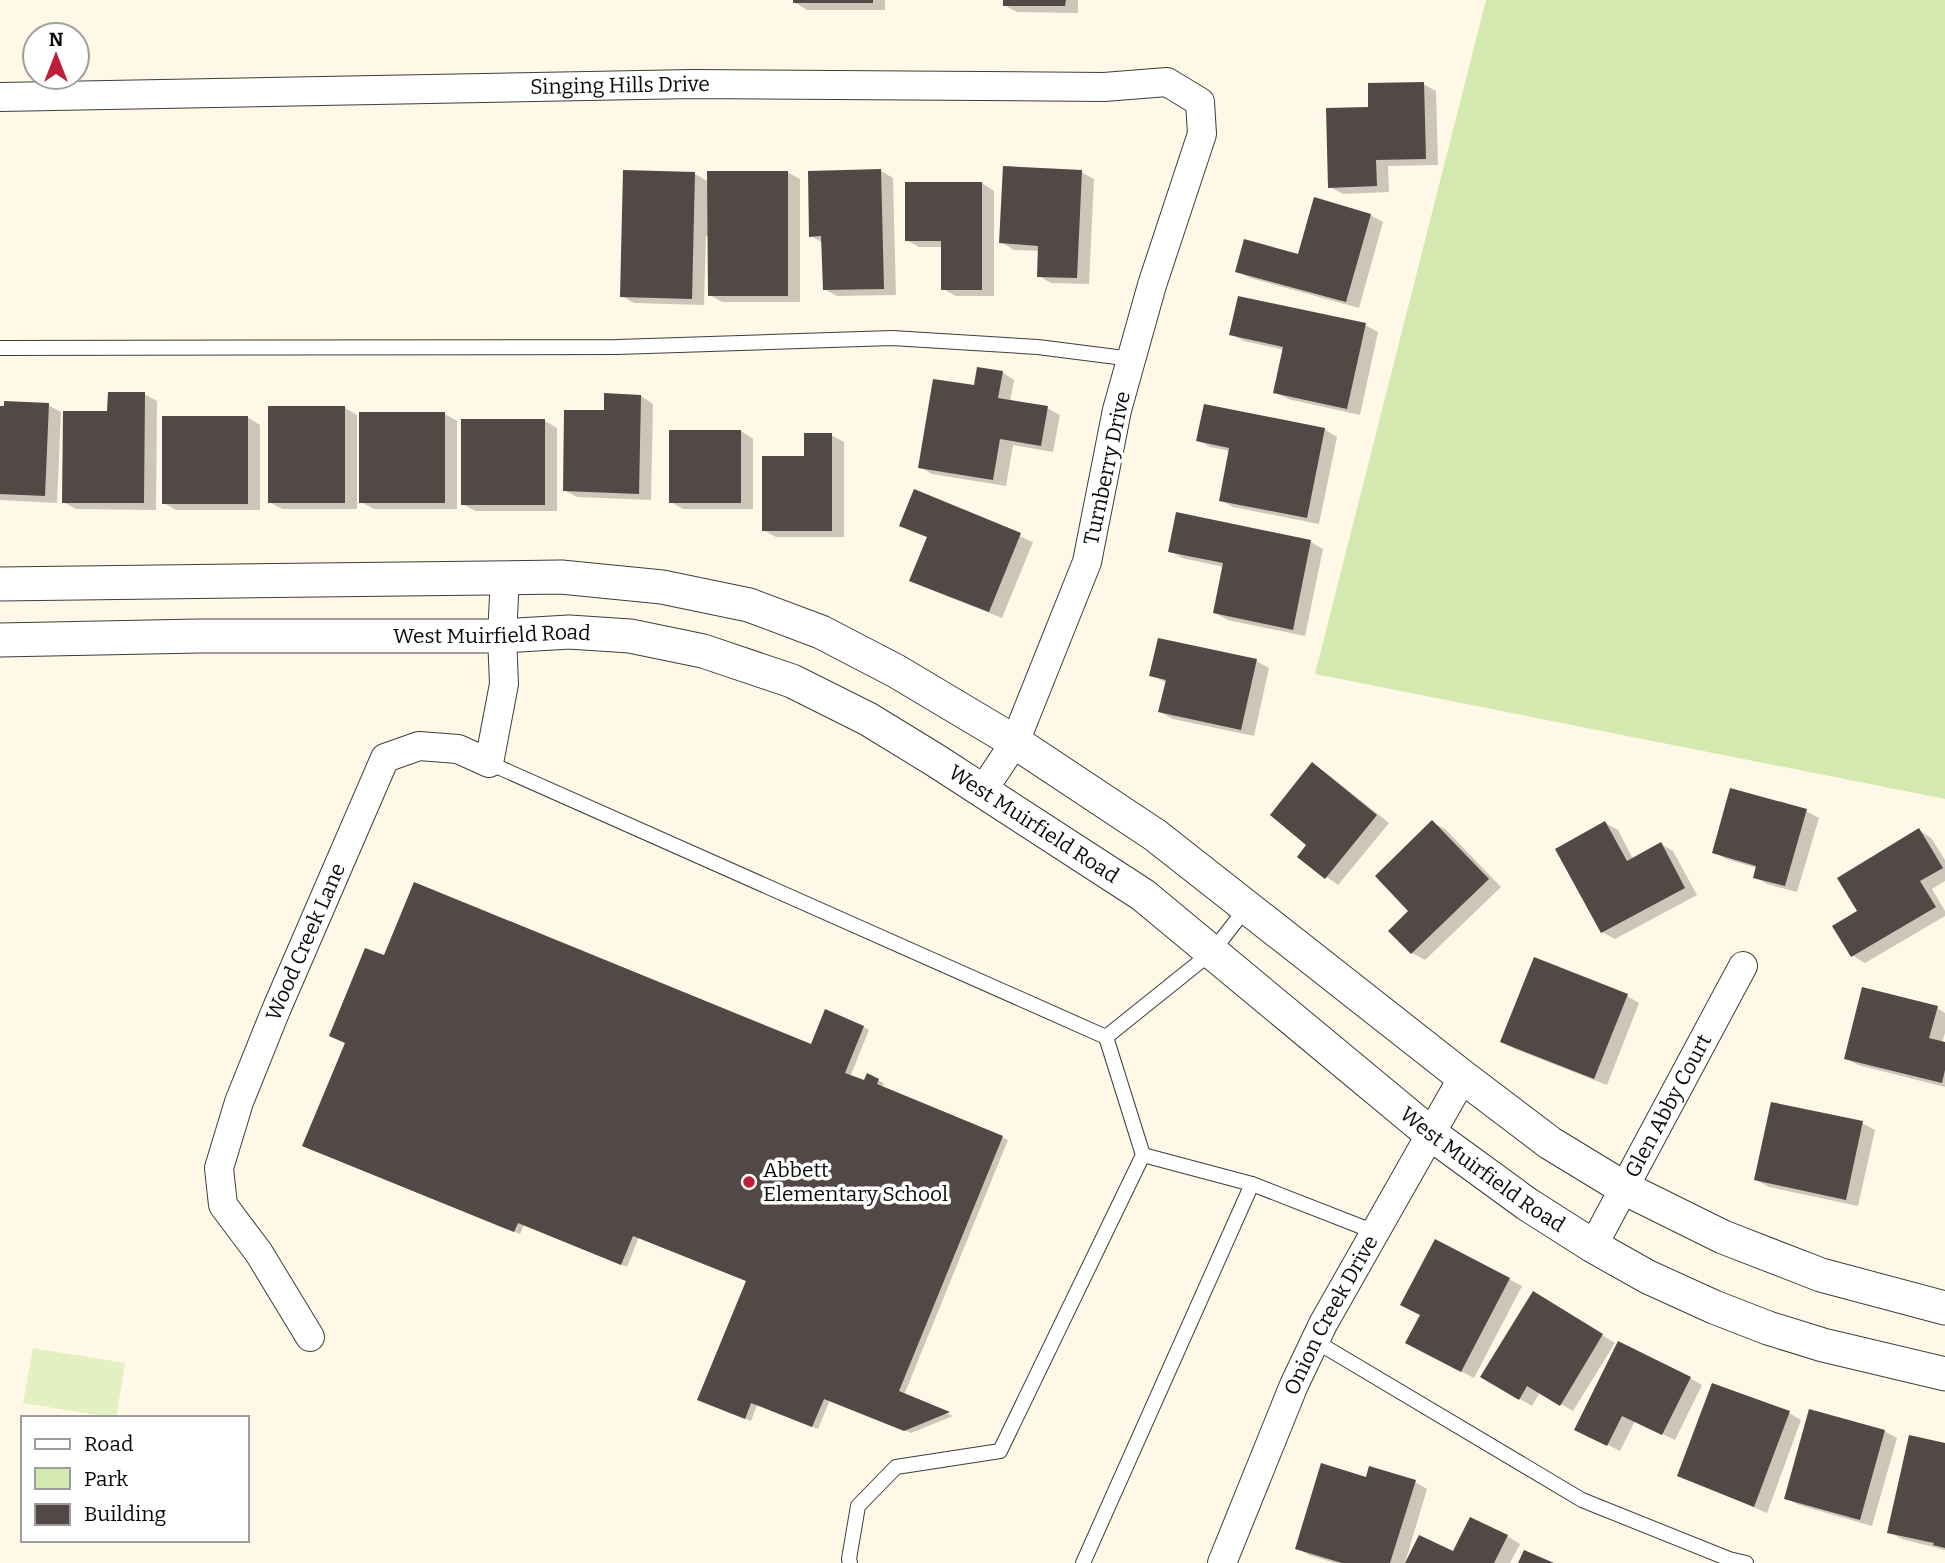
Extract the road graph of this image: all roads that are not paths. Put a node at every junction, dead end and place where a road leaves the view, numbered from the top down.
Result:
1 (0, 97) edge
2 (1202, 134) joint
3 (0, 348) edge
4 (1132, 359) junction
5 (505, 577) junction
6 (0, 584) edge
7 (502, 636) junction
8 (0, 640) edge
9 (1015, 741) junction
10 (489, 763) junction
11 (982, 790) junction
12 (1247, 907) junction
13 (1212, 952) junction
14 (1743, 966) dead end
15 (1106, 1037) junction
16 (1463, 1077) junction
17 (1432, 1134) junction
18 (1143, 1155) junction
19 (1252, 1184) junction
20 (1624, 1188) junction
21 (1375, 1232) junction
22 (1593, 1246) junction
23 (1945, 1308) edge
24 (310, 1337) dead end
25 (1315, 1341) junction
26 (1945, 1374) edge
27 (850, 1563) edge
28 (1083, 1563) edge
29 (1222, 1563) edge
30 (1746, 1563) edge

1 - 2 street, Singing Hills Drive
2 - 4 street, Turnberry Drive
3 - 4 lane
4 - 9 street, Turnberry Drive
5 - 6 street
5 - 7 street
5 - 9 street
7 - 8 street, West Muirfield Road
7 - 10 street
7 - 11 street, West Muirfield Road
9 - 11 street, Turnberry Drive
9 - 12 street
10 - 15 lane
10 - 24 street, Wood Creek Lane
11 - 13 street, West Muirfield Road
12 - 13 lane
12 - 16 street
13 - 15 lane
13 - 17 street, West Muirfield Road
14 - 20 street, Glen Abby Court
15 - 18 lane
16 - 17 street, Onion Creek Drive
16 - 20 street
17 - 21 street, Onion Creek Drive
17 - 22 street, West Muirfield Road
18 - 19 lane
18 - 27 lane
19 - 21 lane
19 - 28 lane
20 - 22 street, Glen Abby Court
20 - 23 street
21 - 25 street, Onion Creek Drive
22 - 26 street, West Muirfield Road
25 - 29 street, Onion Creek Drive
25 - 30 lane

